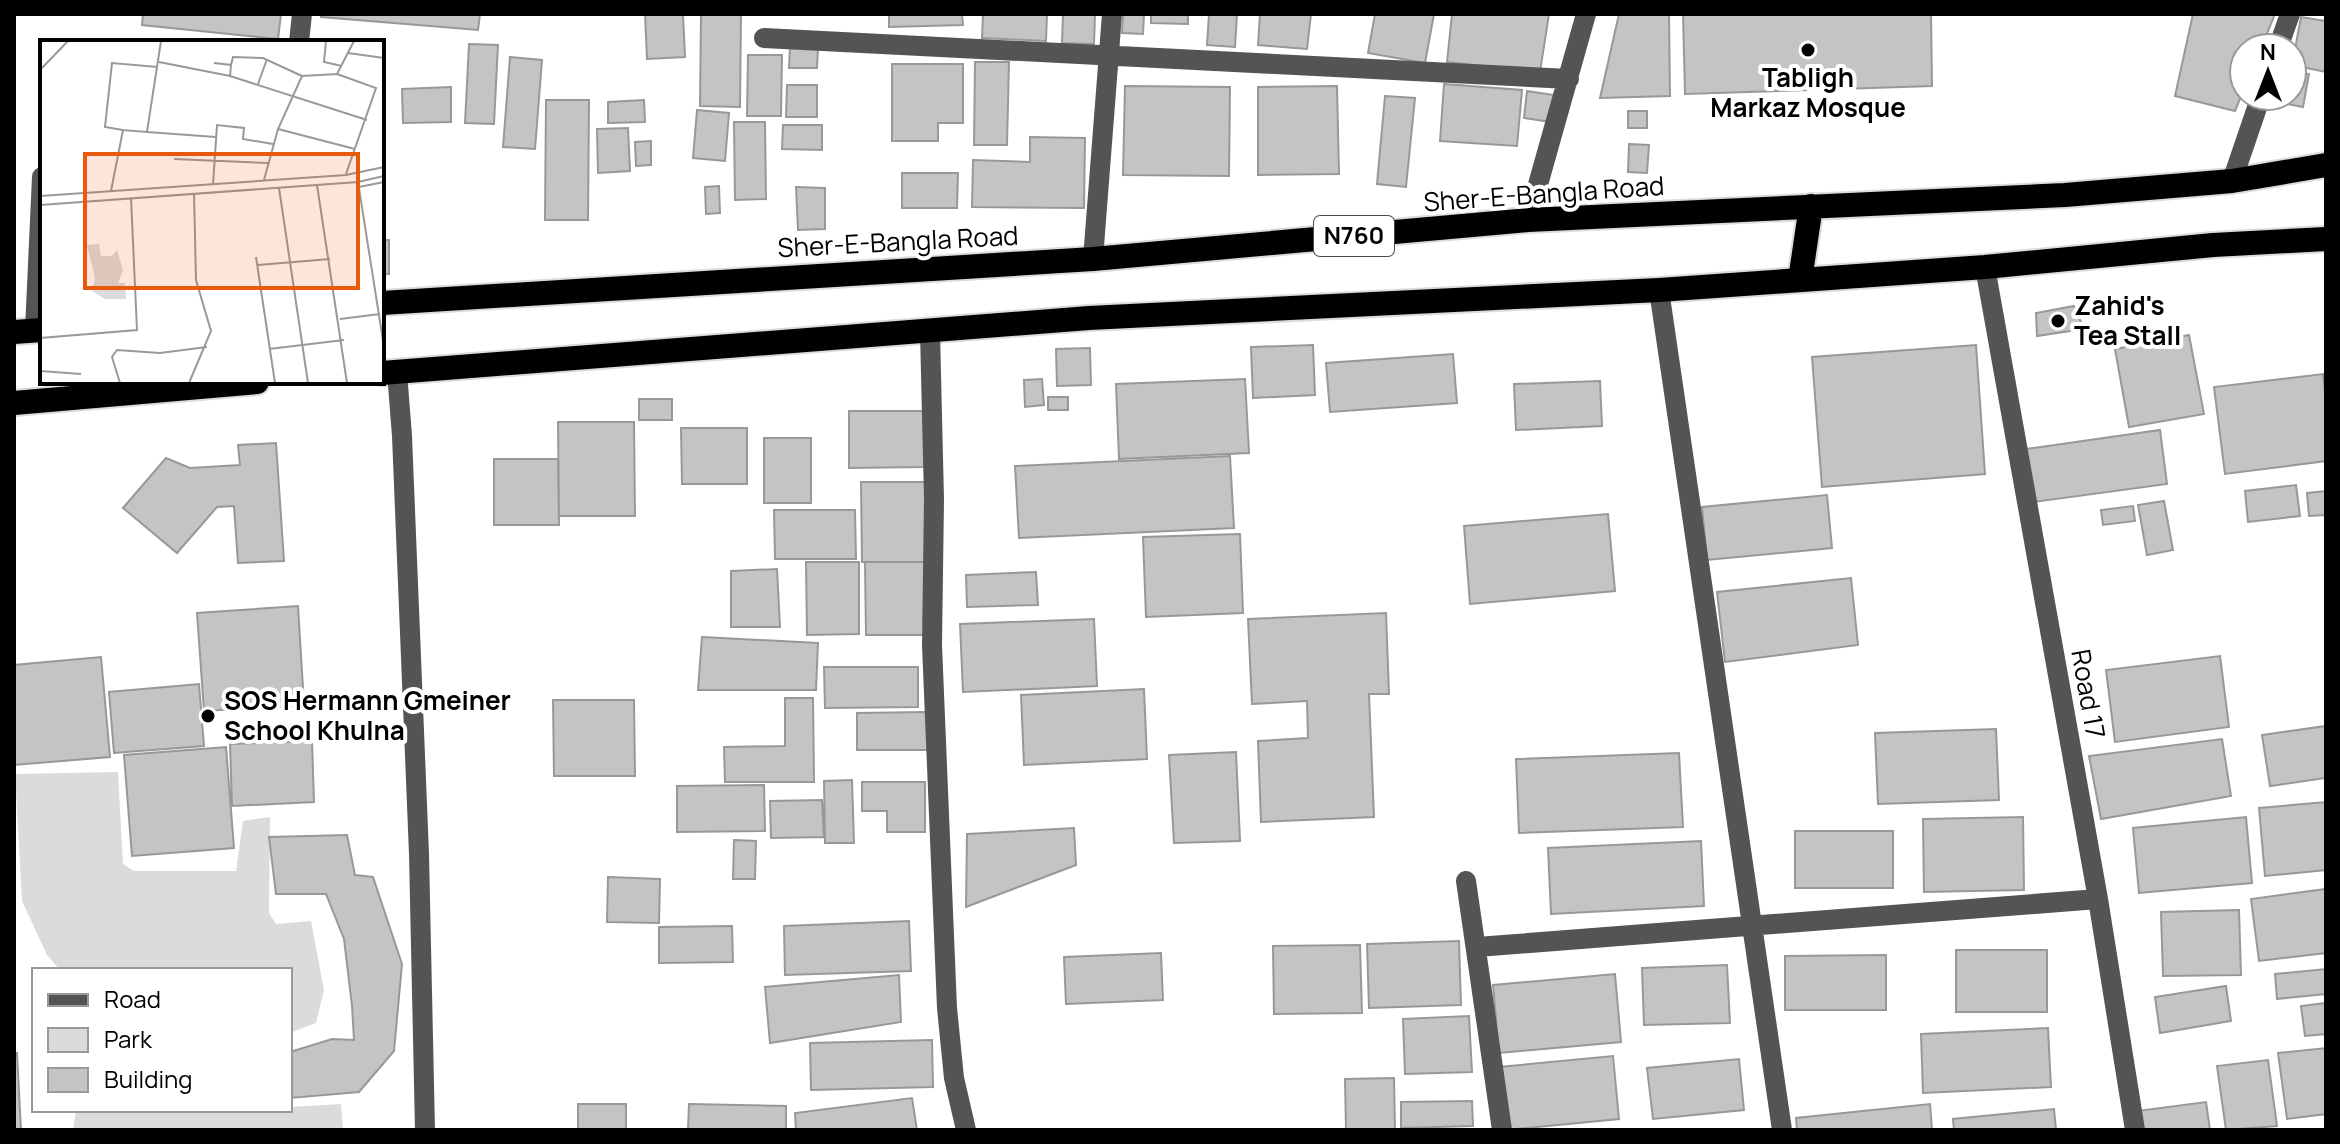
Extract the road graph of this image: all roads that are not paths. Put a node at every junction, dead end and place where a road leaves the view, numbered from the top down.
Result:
1 (302, 14) edge
2 (1112, 14) edge
3 (1586, 14) edge
4 (764, 38) dead end
5 (299, 40) edge
6 (1109, 57) junction
7 (1569, 79) junction
8 (2256, 112) edge
9 (2326, 165) edge
10 (2232, 181) junction
11 (40, 203) edge
12 (1811, 206) junction
13 (1528, 220) junction
14 (2326, 239) edge
15 (1093, 259) junction
16 (1985, 267) junction
17 (1800, 280) junction
18 (1659, 290) junction
19 (384, 303) edge
20 (30, 331) edge
21 (930, 332) junction
22 (389, 373) edge
23 (234, 384) edge
24 (14, 403) edge
25 (1466, 881) dead end
26 (2098, 899) junction
27 (1752, 927) junction
28 (1477, 947) junction
29 (425, 1130) edge
30 (966, 1130) edge
31 (1502, 1130) edge
32 (1782, 1130) edge
33 (2135, 1130) edge

1 - 5 street
2 - 6 street
3 - 7 street
4 - 6 street
6 - 7 street
6 - 15 street
7 - 13 street
8 - 10 street
9 - 10 highway, Sher-E-Bangla Road / N760
10 - 12 highway, Sher-E-Bangla Road / N760
11 - 20 street
12 - 13 highway, Sher-E-Bangla Road / N760
12 - 17 highway
13 - 15 highway, Sher-E-Bangla Road / N760
14 - 16 highway
15 - 19 highway, Sher-E-Bangla Road / N760
16 - 17 highway
16 - 26 street, Road 17
17 - 18 highway
18 - 21 highway
18 - 27 street
21 - 22 highway
21 - 30 street
22 - 29 street
23 - 24 highway
25 - 28 street
26 - 27 street
26 - 33 street, Road 17
27 - 28 street
27 - 32 street
28 - 31 street

